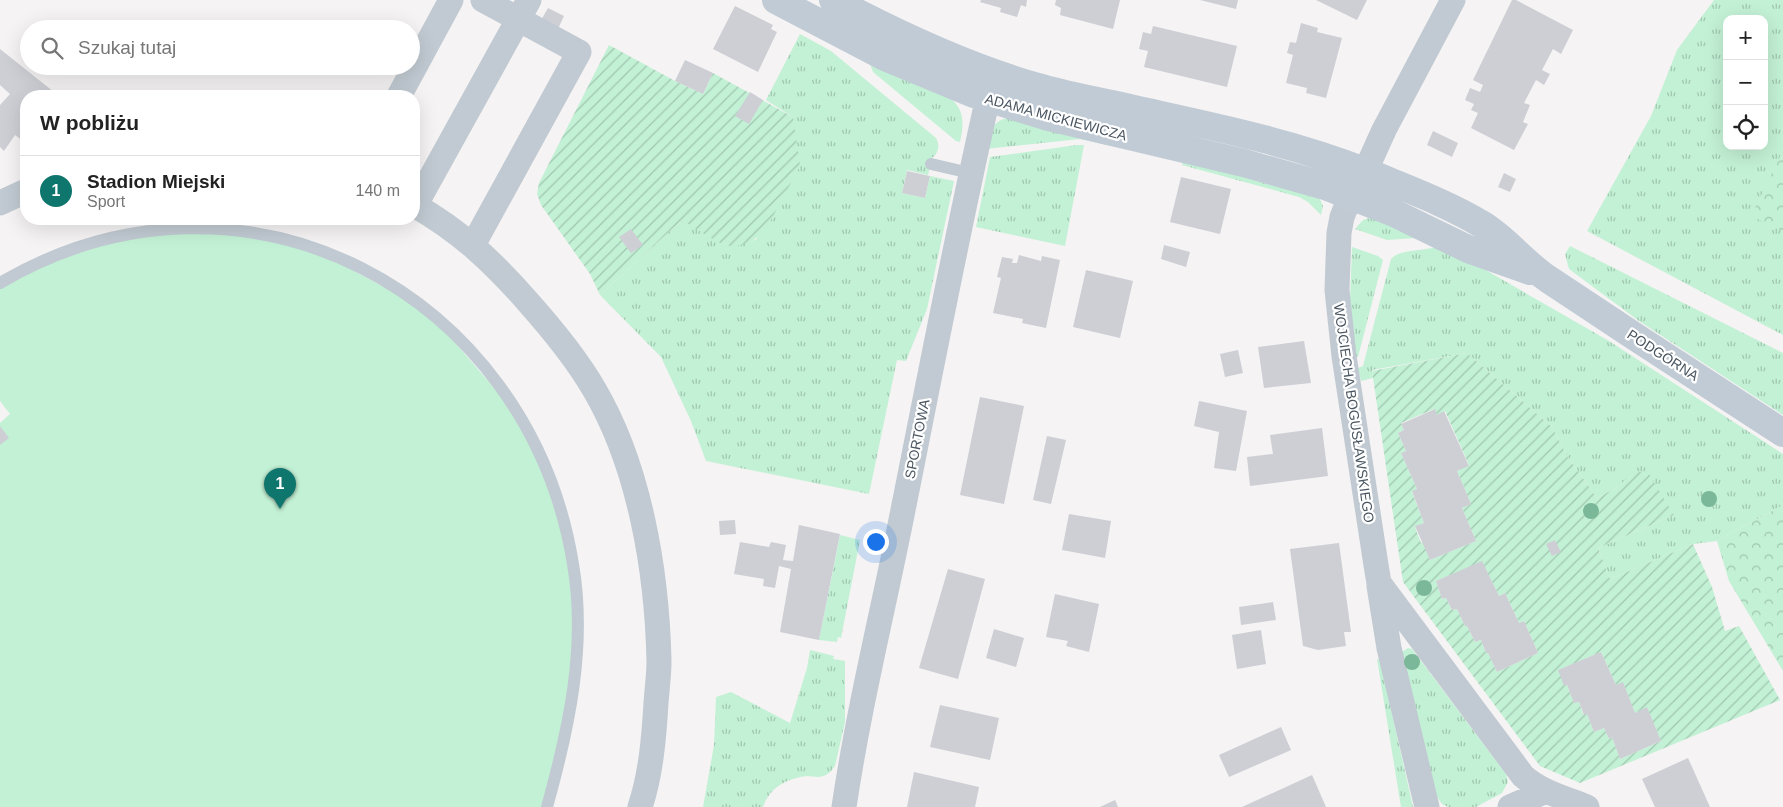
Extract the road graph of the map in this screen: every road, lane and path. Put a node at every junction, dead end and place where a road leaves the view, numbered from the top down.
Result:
1 (451, 0) edge
2 (483, 0) edge
3 (776, 0) edge
4 (833, 0) edge
5 (1453, 0) edge
6 (524, 10) edge
7 (420, 57) edge
8 (410, 75) edge
9 (991, 85) junction
10 (402, 90) edge
11 (931, 164) dead end
12 (1365, 172) junction
13 (970, 173) junction
14 (20, 194) edge
15 (1351, 195) junction
16 (420, 196) edge
17 (0, 203) edge
18 (420, 208) edge
19 (473, 245) junction
20 (1543, 276) junction
21 (0, 284) edge
22 (1783, 434) edge
23 (1379, 583) junction
24 (1546, 791) junction
25 (547, 807) edge
26 (640, 807) edge
27 (844, 807) edge
28 (1426, 807) edge
29 (1510, 807) edge
30 (1587, 807) edge

1 - 7 street
2 - 6 street
3 - 9 street, ADAMA MICKIEWICZA
4 - 9 street, ADAMA MICKIEWICZA
5 - 12 street, WOJCIECHA BOGUSŁAWSKIEGO
6 - 16 street
6 - 19 street
8 - 10 street
9 - 12 street, ADAMA MICKIEWICZA
9 - 13 street, SPORTOWA
9 - 15 street, ADAMA MICKIEWICZA
11 - 13 lane
12 - 15 street, WOJCIECHA BOGUSŁAWSKIEGO
12 - 20 street, PODGÓRNA
13 - 27 street, SPORTOWA
14 - 17 street
15 - 20 street, PODGÓRNA
15 - 23 street, WOJCIECHA BOGUSŁAWSKIEGO
18 - 19 street
19 - 26 street
20 - 22 street, PODGÓRNA
21 - 25 lane
23 - 24 street, WOJCIECHA BOGUSŁAWSKIEGO
23 - 28 street, WOJCIECHA BOGUSŁAWSKIEGO
24 - 29 street
24 - 30 street, WOJCIECHA BOGUSŁAWSKIEGO

